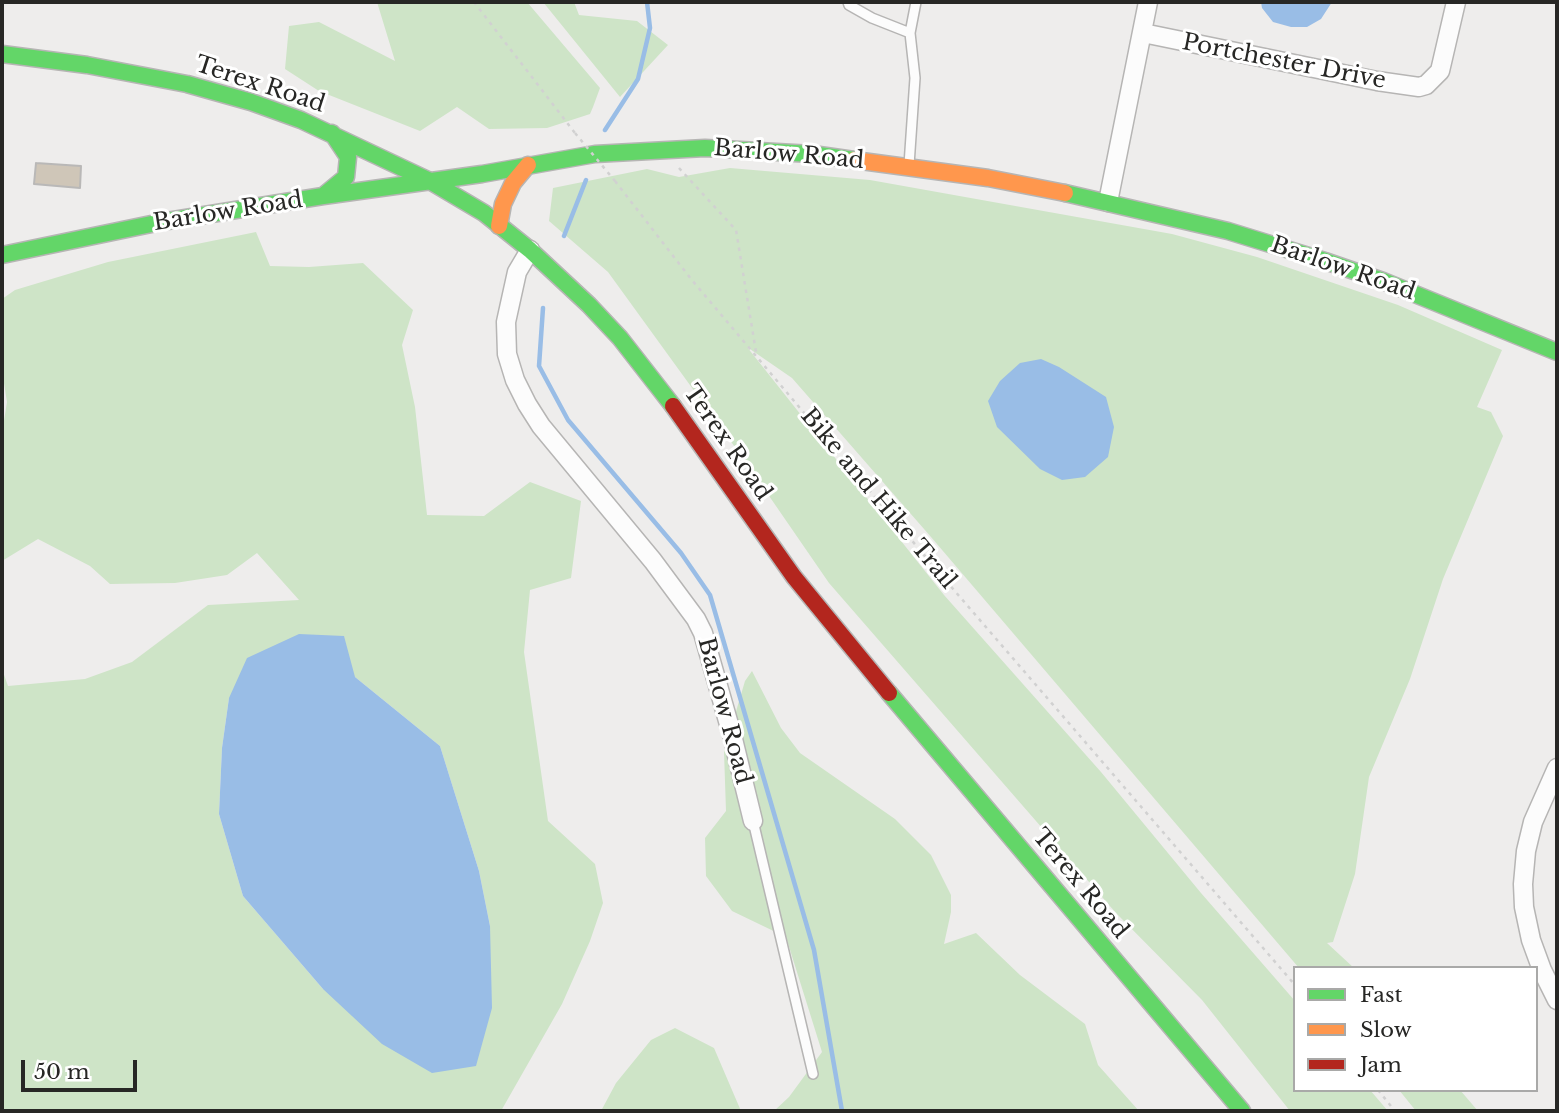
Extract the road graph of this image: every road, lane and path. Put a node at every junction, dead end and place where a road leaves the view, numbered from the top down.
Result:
1 (474, 2) edge
2 (848, 2) edge
3 (916, 2) edge
4 (1148, 2) edge
5 (1455, 2) edge
6 (911, 33) junction
7 (1143, 33) junction
8 (2, 54) edge
9 (332, 133) junction
10 (664, 149) junction
11 (528, 165) junction
12 (909, 167) junction
13 (430, 181) junction
14 (323, 196) junction
15 (1108, 202) junction
16 (499, 226) junction
17 (530, 250) junction
18 (2, 255) edge
19 (1557, 352) edge
20 (756, 355) junction
21 (1557, 768) edge
22 (753, 821) joint
23 (1293, 983) edge
24 (1557, 1000) edge
25 (813, 1074) dead end
26 (1380, 1092) edge
27 (1242, 1111) edge
28 (1395, 1111) edge

1 - 20 path, Bike and Hike Trail, bridge
2 - 6 lane
3 - 6 lane
4 - 7 street
5 - 7 street, Portchester Drive
6 - 12 lane
7 - 15 street
8 - 9 main road, Terex Road
9 - 13 main road, Terex Road
9 - 14 main road
10 - 11 main road, Barlow Road
10 - 12 main road, Barlow Road
10 - 20 path
11 - 13 main road, Barlow Road
11 - 16 main road
12 - 15 main road, Barlow Road
13 - 14 main road, Barlow Road
13 - 16 main road, Terex Road
14 - 18 main road, Barlow Road
15 - 19 main road, Barlow Road
16 - 17 main road, Terex Road
17 - 22 street, Barlow Road
17 - 27 main road, Terex Road
20 - 23 path, Bike and Hike Trail
21 - 24 street
22 - 25 lane
26 - 28 path

